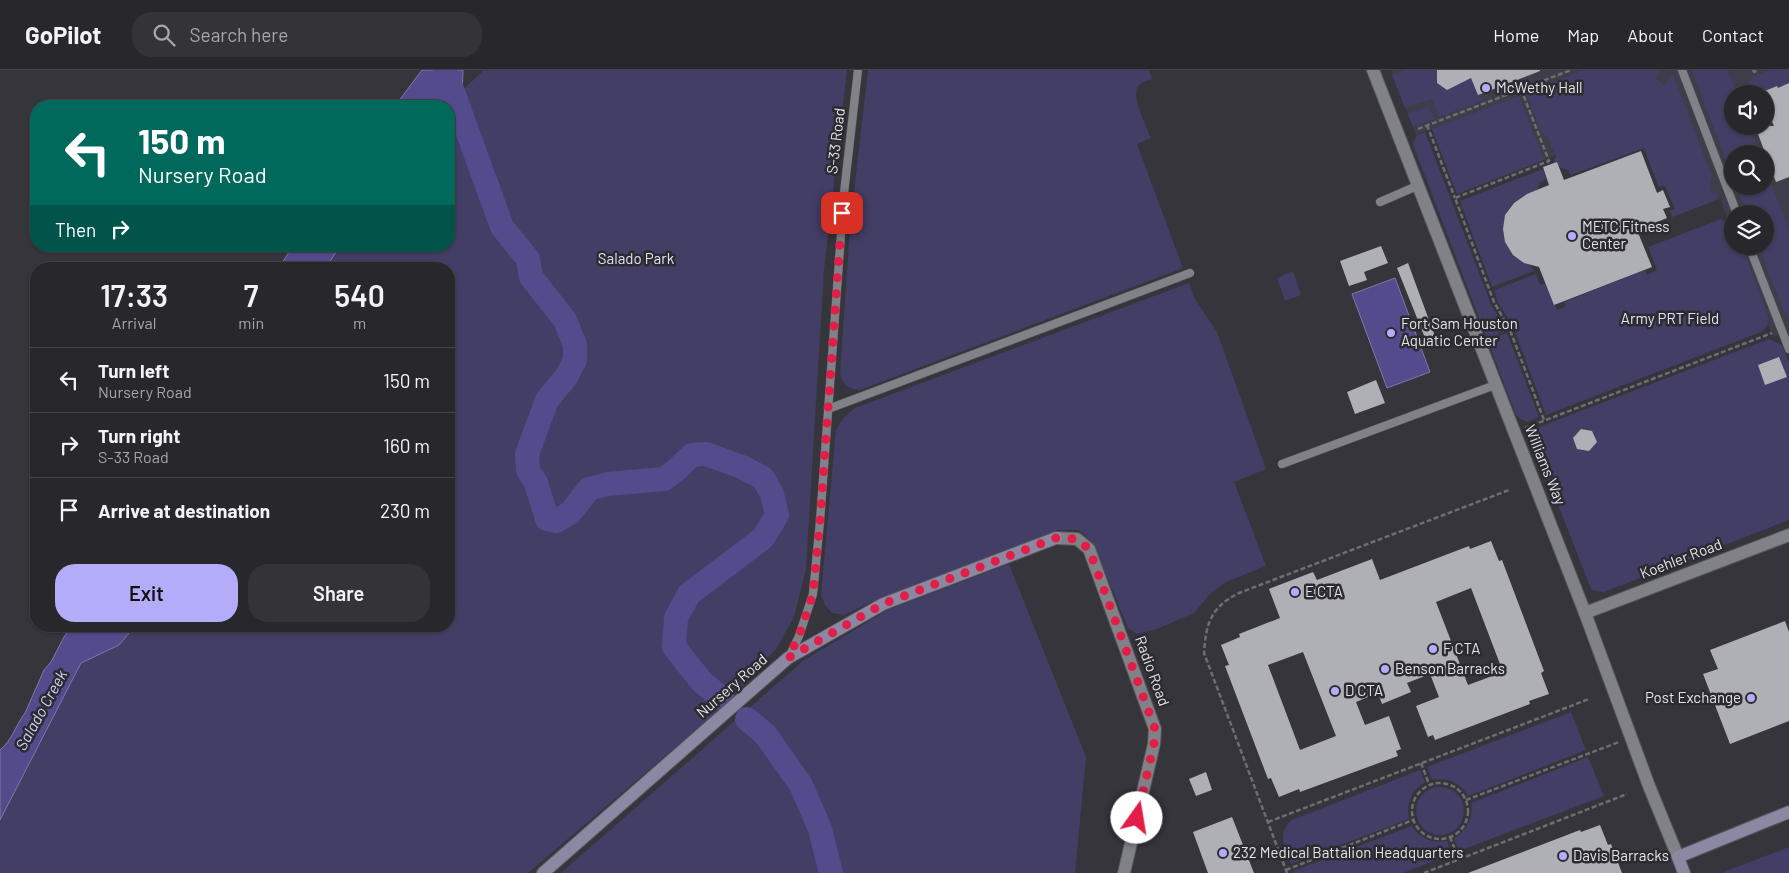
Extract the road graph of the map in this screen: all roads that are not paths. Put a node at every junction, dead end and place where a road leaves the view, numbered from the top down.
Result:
1 (858, 70) edge
2 (1373, 70) edge
3 (1682, 70) edge
4 (1417, 186) junction
5 (1380, 202) dead end
6 (1734, 205) edge
7 (1753, 255) edge
8 (1190, 273) dead end
9 (1789, 349) edge
10 (1495, 385) junction
11 (828, 409) junction
12 (1282, 464) dead end
13 (1789, 535) edge
14 (1056, 538) joint
15 (1585, 613) junction
16 (788, 658) junction
17 (1789, 812) edge
18 (1678, 856) junction
19 (543, 873) edge
20 (1124, 873) edge
21 (1684, 873) edge

1 - 11 lane, S-33 Road
2 - 4 street, Williams Way
3 - 6 lane
4 - 5 lane
4 - 10 street, Williams Way
7 - 9 lane
8 - 11 lane
10 - 12 lane
10 - 15 street, Williams Way
11 - 16 lane, S-33 Road
13 - 15 street, Koehler Road
14 - 16 street, Nursery Road
14 - 20 street, Radio Road
15 - 18 street, Williams Way
16 - 19 street, Nursery Road
17 - 18 street
18 - 21 street, Williams Way

